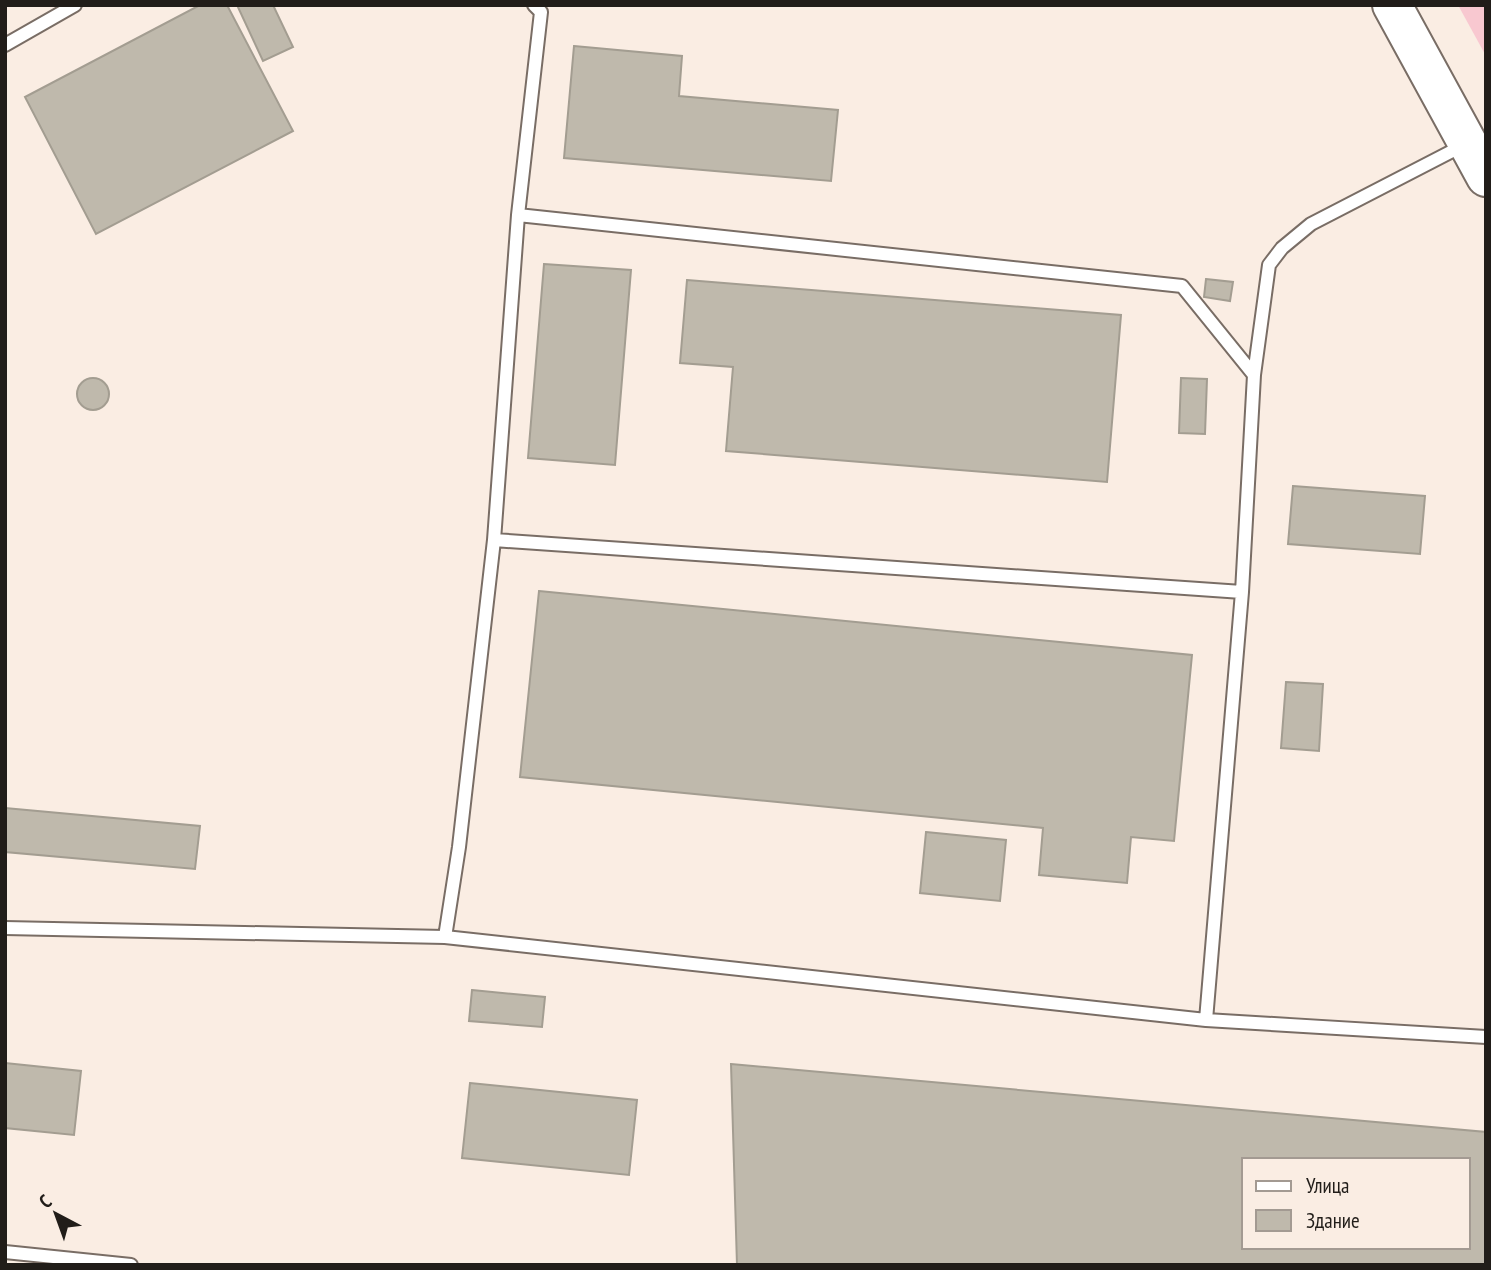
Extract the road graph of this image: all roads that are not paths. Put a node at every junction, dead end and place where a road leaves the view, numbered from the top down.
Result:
1 (75, 5) edge
2 (534, 5) edge
3 (1392, 5) edge
4 (5, 45) edge
5 (1467, 143) junction
6 (1486, 177) edge
7 (518, 215) junction
8 (1254, 375) junction
9 (494, 540) junction
10 (1242, 592) junction
11 (5, 928) edge
12 (445, 937) junction
13 (1206, 1020) junction
14 (1486, 1037) edge
15 (5, 1252) edge
16 (131, 1265) edge

1 - 4 lane
2 - 7 lane
3 - 5 main road
5 - 6 main road
5 - 8 lane
7 - 8 lane
7 - 9 lane
8 - 10 lane
9 - 10 lane
9 - 12 lane
10 - 13 lane
11 - 12 lane
12 - 13 lane
13 - 14 lane
15 - 16 lane

